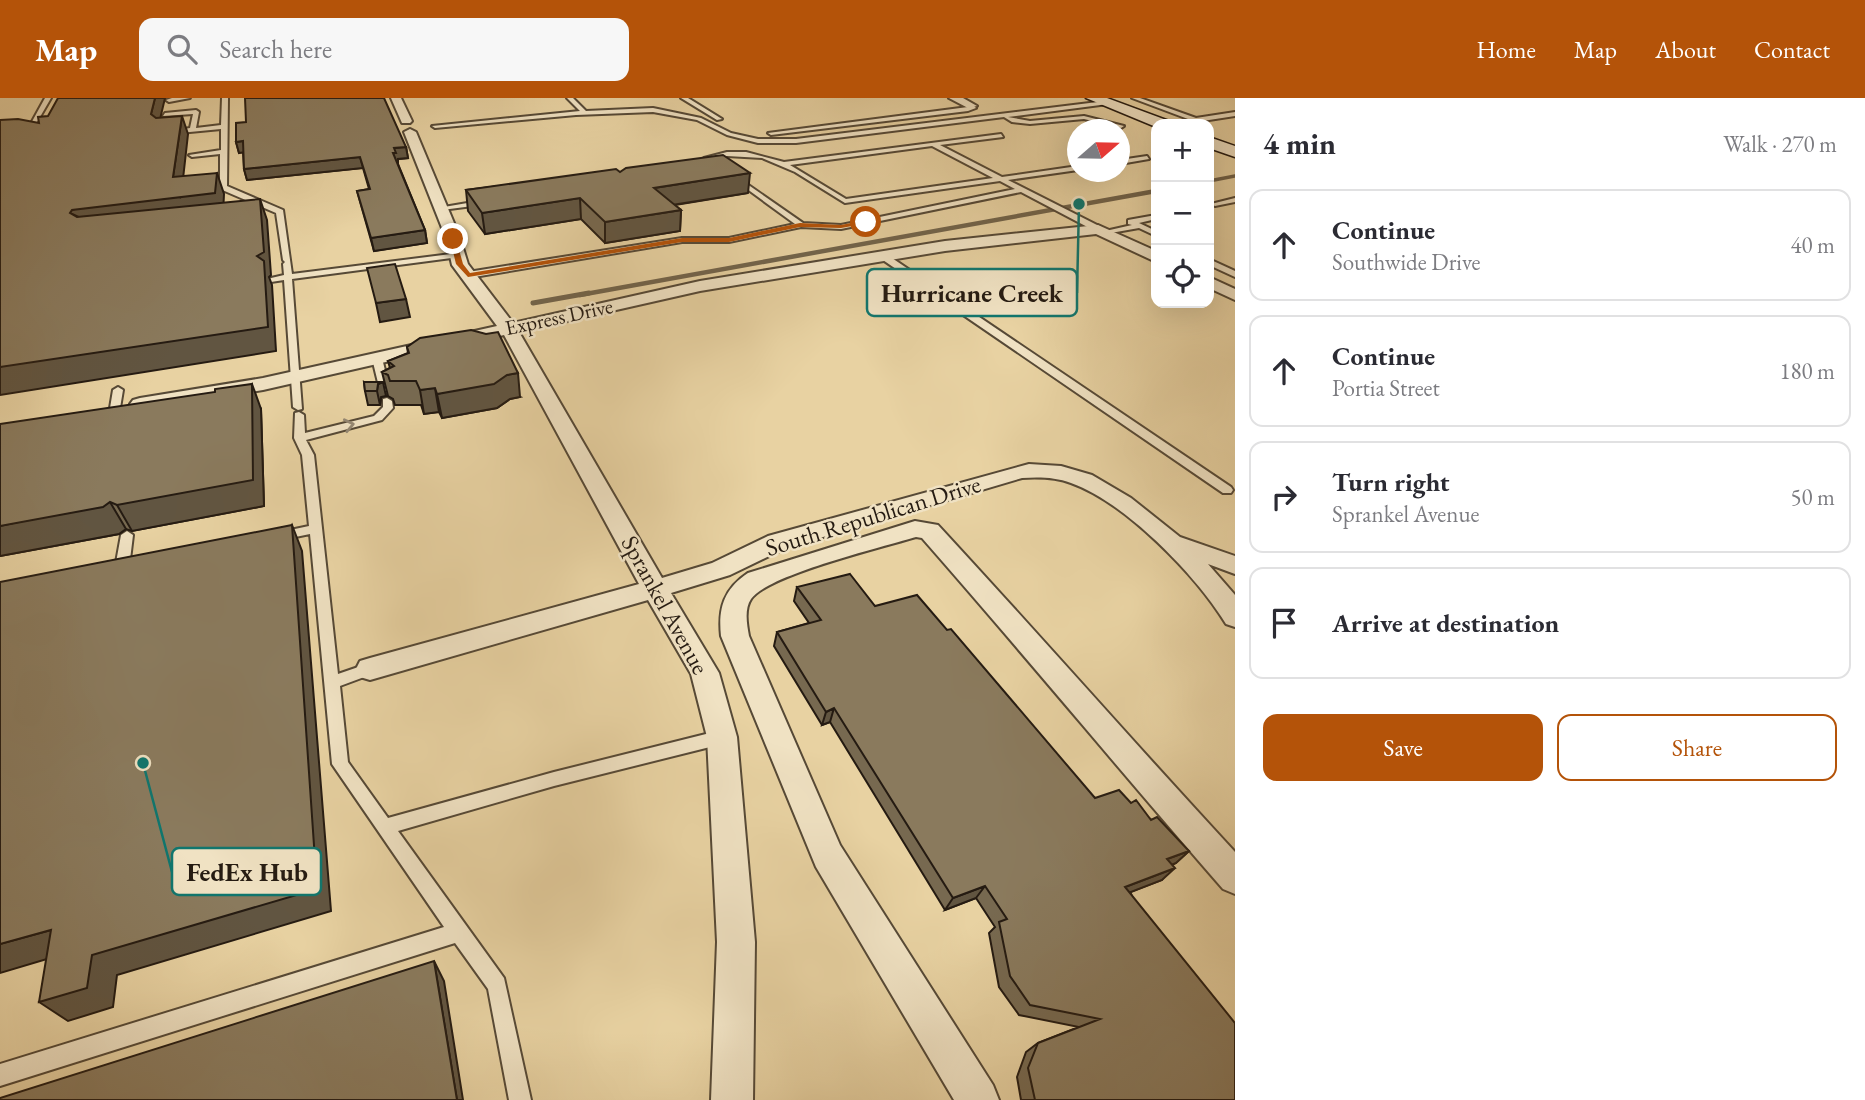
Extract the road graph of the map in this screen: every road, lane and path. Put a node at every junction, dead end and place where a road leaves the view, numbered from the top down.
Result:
1 (48, 98) edge
2 (187, 98) edge
3 (225, 98) edge
4 (396, 98) edge
5 (570, 98) edge
6 (684, 98) edge
7 (954, 98) edge
8 (1135, 98) edge
9 (169, 100) dead end
10 (1100, 100) edge
11 (972, 106) joint
12 (585, 113) junction
13 (165, 115) edge
14 (1002, 116) junction
15 (1235, 117) edge
16 (1095, 119) edge
17 (1151, 119) edge
18 (1214, 121) edge
19 (435, 126) dead end
20 (223, 127) junction
21 (193, 129) junction
22 (18, 131) junction
23 (163, 132) edge
24 (0, 133) edge
25 (31, 135) edge
26 (1001, 136) dead end
27 (933, 144) junction
28 (1214, 144) edge
29 (223, 152) junction
30 (1235, 152) edge
31 (192, 155) dead end
32 (708, 158) junction
33 (1147, 158) dead end
34 (695, 160) edge
35 (1130, 160) edge
36 (787, 163) junction
37 (718, 165) edge
38 (1067, 169) edge
39 (728, 173) edge
40 (1000, 179) junction
41 (1020, 190) junction
42 (496, 197) edge
43 (1235, 200) edge
44 (1215, 204) dead end
45 (442, 208) junction
46 (280, 212) junction
47 (267, 214) dead end
48 (1151, 218) edge
49 (800, 225) junction
50 (1140, 226) junction
51 (1101, 230) junction
52 (1151, 232) edge
53 (458, 251) junction
54 (1151, 255) edge
55 (883, 256) junction
56 (1214, 257) edge
57 (1214, 264) edge
58 (1235, 267) edge
59 (1235, 274) edge
60 (289, 276) junction
61 (271, 279) dead end
62 (1214, 284) edge
63 (1235, 295) edge
64 (510, 328) junction
65 (377, 358) junction
66 (298, 376) junction
67 (112, 403) dead end
68 (300, 438) junction
69 (1227, 490) dead end
70 (316, 529) junction
71 (127, 535) dead end
72 (1162, 536) junction
73 (264, 540) edge
74 (1235, 565) edge
75 (121, 568) edge
76 (655, 589) junction
77 (1235, 617) edge
78 (370, 669) joint
79 (331, 683) junction
80 (722, 737) junction
81 (384, 827) junction
82 (1235, 877) edge
83 (458, 932) junction
84 (0, 1075) edge
85 (520, 1100) edge
86 (732, 1100) edge
87 (978, 1100) edge

1 - 22 lane
2 - 9 lane
3 - 20 lane
4 - 45 street, Sprankel Avenue
5 - 12 lane
6 - 11 lane
7 - 11 street
8 - 15 lane
10 - 14 lane
10 - 17 main road
12 - 14 lane
12 - 19 lane
13 - 21 lane
14 - 16 lane
15 - 18 lane
20 - 21 lane
20 - 29 lane
21 - 23 lane
22 - 24 lane
22 - 25 lane
26 - 27 lane
27 - 36 lane
27 - 40 lane
28 - 30 main road
29 - 31 lane
29 - 46 lane
32 - 34 lane
32 - 36 lane
32 - 37 lane
33 - 35 lane
36 - 40 lane
38 - 40 lane
39 - 49 lane
40 - 41 lane
41 - 49 lane
41 - 51 lane
42 - 45 lane
43 - 44 lane
45 - 53 street, Sprankel Avenue
46 - 47 lane
46 - 60 lane
48 - 50 lane
49 - 53 lane
50 - 51 lane
50 - 52 lane
51 - 54 street
51 - 55 street, Express Drive
53 - 60 lane
53 - 64 street, Sprankel Avenue
55 - 64 street, Express Drive
55 - 69 lane
56 - 58 lane
57 - 59 lane
60 - 61 lane
60 - 66 lane
62 - 63 street
64 - 65 street, Express Drive
64 - 76 street, Sprankel Avenue
65 - 66 street, Express Drive
68 -> 65 lane
66 - 67 street, Express Drive
66 - 68 lane
68 - 70 lane
70 - 73 lane
70 - 79 lane
71 - 75 lane
72 - 74 street
72 - 76 street, South Republican Drive
72 - 77 street
76 - 78 street, South Republican Drive
76 - 80 street, Sprankel Avenue
78 - 79 lane
79 - 81 lane
80 - 81 lane
80 - 86 street, Sprankel Avenue
81 - 83 lane
82 - 87 street
83 - 84 lane
83 - 85 lane

